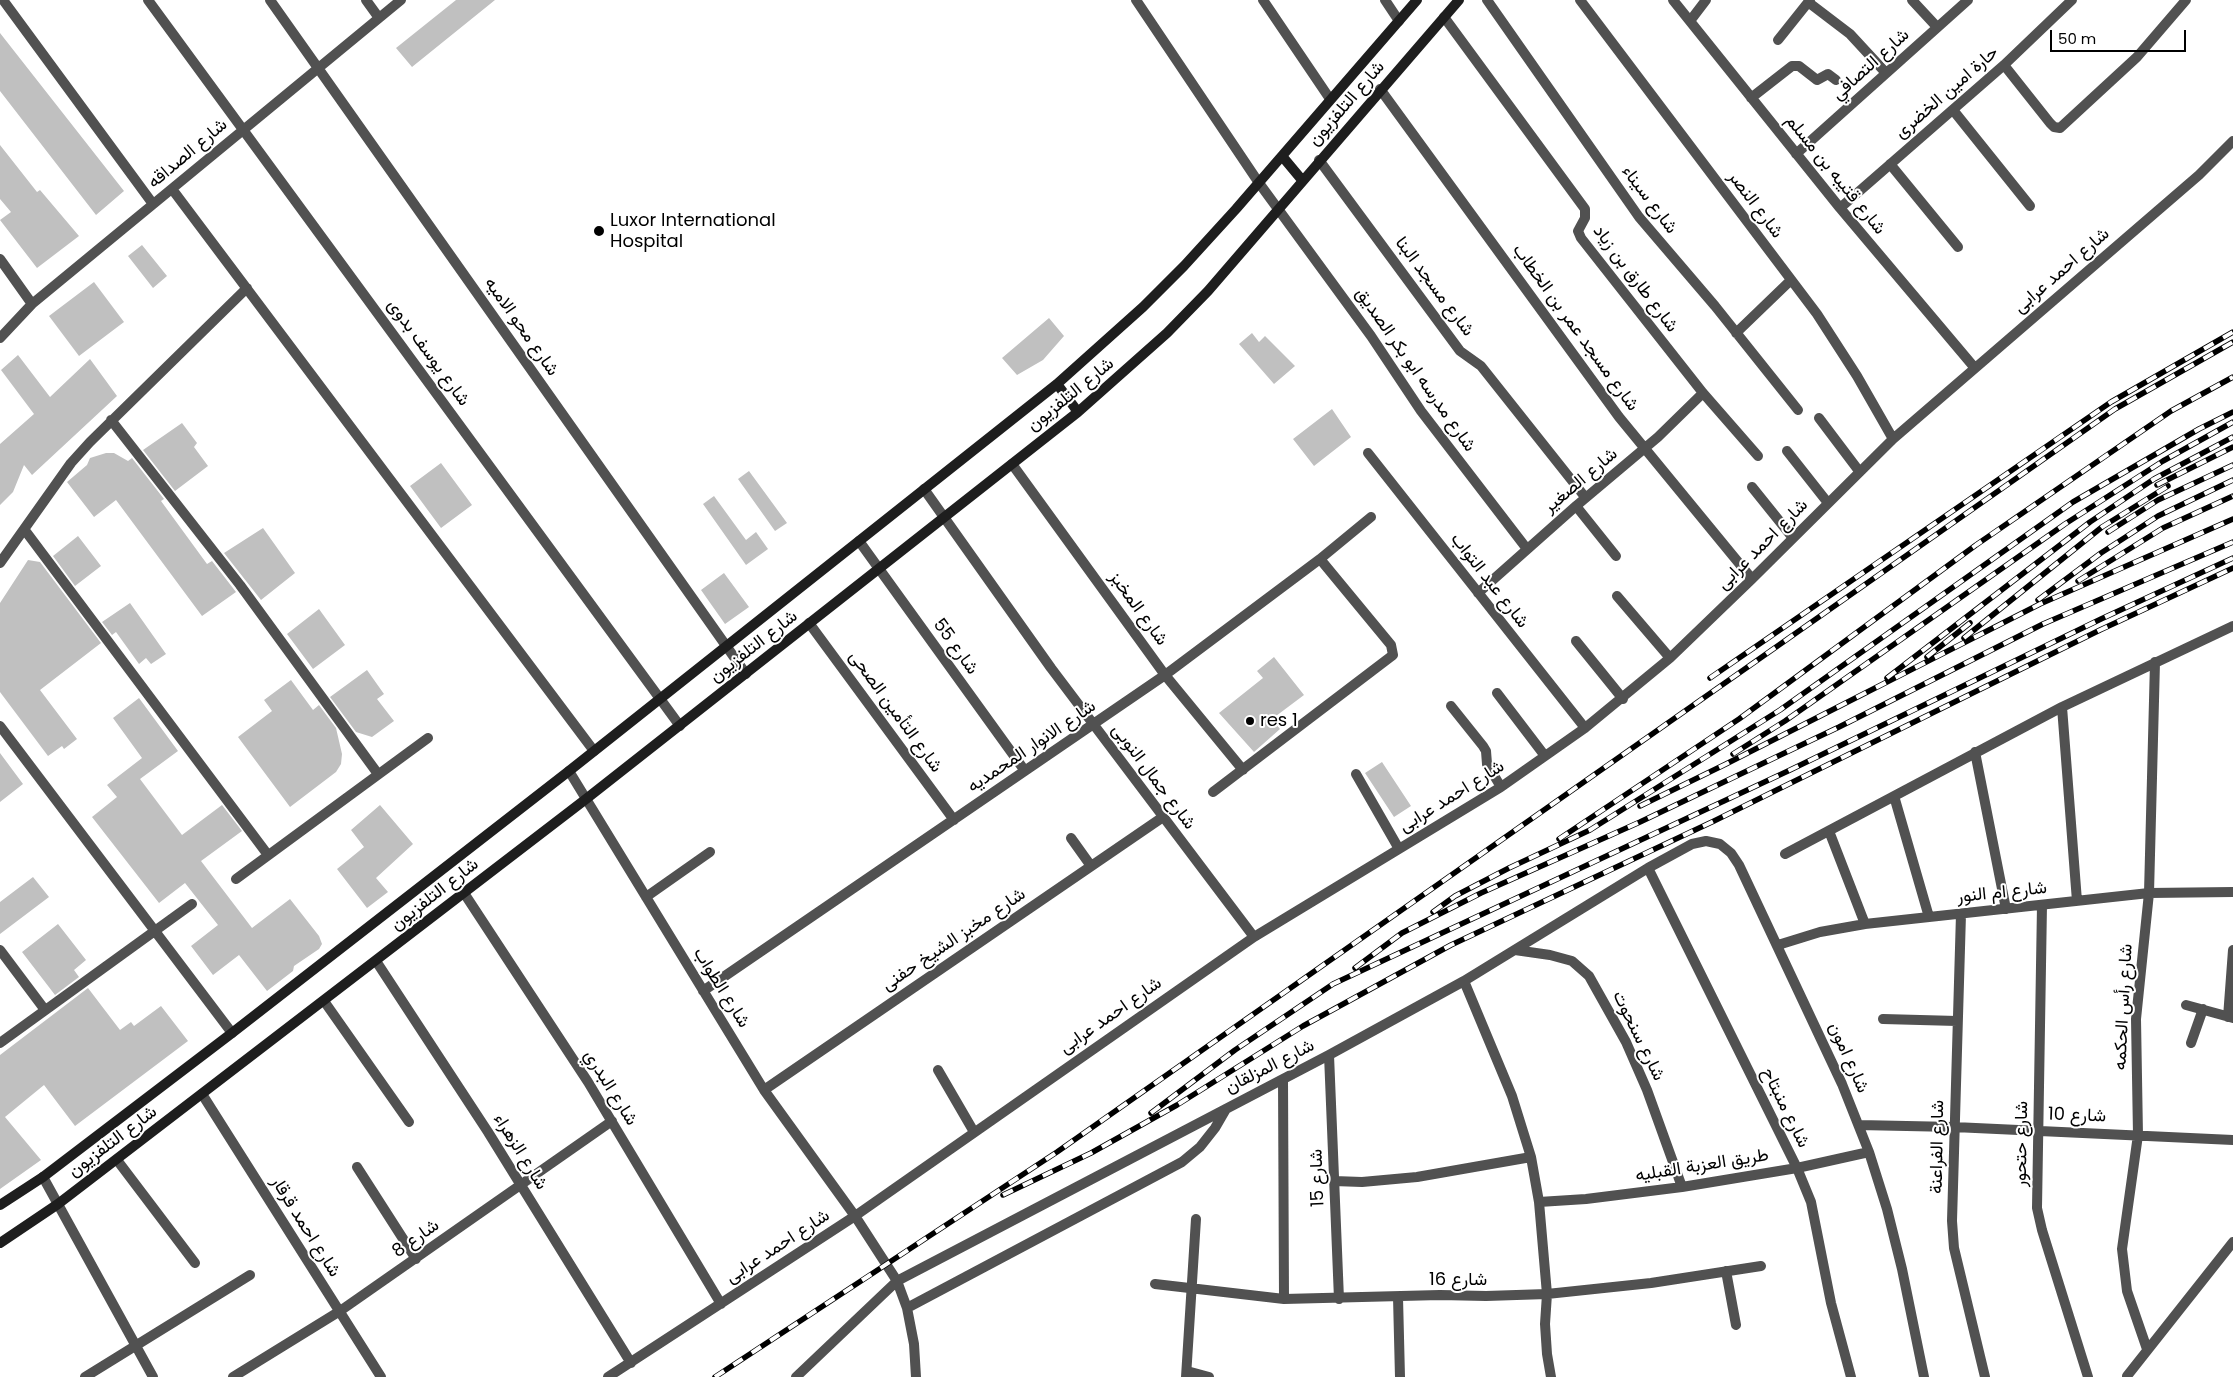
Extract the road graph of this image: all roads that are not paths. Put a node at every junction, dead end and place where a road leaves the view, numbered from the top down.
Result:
1 (3, 0) edge
2 (148, 0) edge
3 (270, 0) edge
4 (366, 0) edge
5 (401, 0) edge
6 (1136, 0) edge
7 (1263, 0) edge
8 (1385, 0) edge
9 (1417, 0) edge
10 (1459, 0) edge
11 (1487, 0) edge
12 (1580, 0) edge
13 (1673, 0) edge
14 (1706, 0) edge
15 (1912, 0) edge
16 (1968, 0) edge
17 (2072, 0) edge
18 (2186, 0) edge
19 (1809, 1) edge
20 (1444, 17) junction
21 (379, 18) junction
22 (1399, 21) junction
23 (1690, 21) junction
24 (1937, 27) junction
25 (1778, 40) dead end
26 (2004, 66) junction
27 (318, 68) junction
28 (1886, 73) junction
29 (1836, 80) dead end
30 (1380, 89) junction
31 (1751, 98) junction
32 (1330, 99) junction
33 (1953, 110) junction
34 (244, 130) junction
35 (2233, 141) edge
36 (1796, 154) junction
37 (1282, 156) junction
38 (1319, 160) junction
39 (1890, 164) junction
40 (1302, 180) junction
41 (1259, 183) junction
42 (172, 189) junction
43 (153, 204) junction
44 (2030, 206) dead end
45 (1278, 208) junction
46 (1840, 208) junction
47 (1958, 247) dead end
48 (0, 259) edge
49 (1791, 280) junction
50 (247, 288) junction
51 (32, 304) junction
52 (1736, 333) junction
53 (0, 338) edge
54 (1974, 368) junction
55 (1057, 384) junction
56 (1703, 393) junction
57 (1798, 410) dead end
58 (1078, 412) junction
59 (1819, 418) dead end
60 (111, 420) junction
61 (1893, 438) junction
62 (1644, 449) junction
63 (1787, 451) dead end
64 (1368, 454) dead end
65 (1758, 456) dead end
66 (1012, 464) junction
67 (1859, 471) junction
68 (1752, 487) dead end
69 (924, 489) junction
70 (1585, 498) junction
71 (1828, 503) junction
72 (1576, 506) junction
73 (944, 517) junction
74 (1371, 517) dead end
75 (24, 529) junction
76 (1793, 538) junction
77 (858, 541) junction
78 (1527, 550) junction
79 (1616, 556) dead end
80 (1320, 559) junction
81 (0, 563) edge
82 (878, 568) junction
83 (1752, 579) junction
84 (1478, 593) junction
85 (1617, 596) dead end
86 (809, 623) junction
87 (2233, 626) edge
88 (1576, 641) dead end
89 (726, 646) junction
90 (1670, 658) junction
91 (2155, 662) junction
92 (746, 674) junction
93 (1165, 675) junction
94 (1497, 693) dead end
95 (660, 699) junction
96 (1622, 699) junction
97 (1451, 706) dead end
98 (2062, 707) junction
99 (1094, 725) junction
100 (0, 726) edge
101 (680, 726) junction
102 (1584, 728) junction
103 (428, 738) dead end
104 (594, 751) junction
105 (1975, 752) junction
106 (1545, 756) junction
107 (1243, 770) junction
108 (569, 771) junction
109 (1025, 772) junction
110 (378, 774) junction
111 (1356, 774) dead end
112 (1501, 787) junction
113 (1213, 792) dead end
114 (1894, 796) junction
115 (586, 799) junction
116 (1163, 817) junction
117 (954, 820) junction
118 (1829, 831) junction
119 (1071, 838) dead end
120 (1399, 849) junction
121 (710, 852) dead end
122 (1785, 854) dead end
123 (268, 855) junction
124 (1092, 866) junction
125 (1648, 868) junction
126 (236, 879) dead end
127 (2233, 892) edge
128 (464, 893) junction
129 (2149, 893) junction
130 (646, 897) junction
131 (2077, 901) junction
132 (192, 904) dead end
133 (2042, 905) junction
134 (2006, 909) junction
135 (1961, 914) junction
136 (1930, 917) junction
137 (1865, 924) junction
138 (154, 930) junction
139 (1254, 937) junction
140 (1778, 945) junction
141 (0, 950) edge
142 (1515, 950) junction
143 (2233, 950) edge
144 (2233, 958) edge
145 (376, 961) junction
146 (1464, 981) junction
147 (703, 991) junction
148 (324, 1001) junction
149 (2186, 1005) dead end
150 (2203, 1009) junction
151 (45, 1010) junction
152 (2231, 1017) edge
153 (1883, 1019) dead end
154 (1957, 1021) junction
155 (232, 1033) junction
156 (2191, 1043) dead end
157 (0, 1044) edge
158 (1329, 1055) junction
159 (938, 1070) dead end
160 (1283, 1079) junction
161 (764, 1090) junction
162 (202, 1094) junction
163 (1227, 1108) junction
164 (409, 1122) dead end
165 (612, 1122) junction
166 (1859, 1125) junction
167 (1954, 1127) junction
168 (2039, 1131) junction
169 (974, 1132) junction
170 (2138, 1135) junction
171 (2233, 1140) edge
172 (1869, 1152) junction
173 (1531, 1157) junction
174 (117, 1160) junction
175 (357, 1167) dead end
176 (1797, 1168) junction
177 (43, 1177) junction
178 (1334, 1181) junction
179 (521, 1186) junction
180 (1682, 1187) junction
181 (1539, 1202) junction
182 (58, 1204) junction
183 (0, 1205) edge
184 (855, 1216) junction
185 (1196, 1219) dead end
186 (2233, 1242) edge
187 (0, 1243) edge
188 (416, 1258) junction
189 (195, 1263) dead end
190 (1761, 1266) dead end
191 (1726, 1271) junction
192 (250, 1275) dead end
193 (897, 1281) junction
194 (1155, 1284) dead end
195 (1193, 1289) junction
196 (1547, 1294) junction
197 (1398, 1297) junction
198 (1284, 1299) junction
199 (1339, 1299) junction
200 (721, 1304) junction
201 (907, 1308) junction
202 (340, 1311) junction
203 (1736, 1326) dead end
204 (136, 1346) junction
205 (2147, 1349) junction
206 (631, 1363) junction
207 (1187, 1374) edge
208 (2124, 1376) edge
209 (85, 1377) edge
210 (153, 1377) edge
211 (235, 1377) edge
212 (381, 1377) edge
213 (608, 1377) edge
214 (796, 1377) edge
215 (916, 1377) edge
216 (1209, 1377) edge
217 (1400, 1377) edge
218 (1551, 1377) edge
219 (1851, 1377) edge
220 (1924, 1377) edge
221 (1985, 1377) edge
222 (2088, 1377) edge
223 (2140, 1377) edge

1 - 43 street
2 - 34 street, شارع يوسف بدوى
3 - 27 street, شارع محو الاميه
4 - 21 street
5 - 21 street, شارع الصداقه
6 - 41 street, شارع مدرسه ابو بكر الصديق
7 - 32 street
8 - 22 street
9 - 22 main road, شارع التلفزيون
10 - 20 main road, شارع التلفزيون
11 - 52 street, شارع سيناء
12 - 49 street, شارع النصر
13 - 23 street, شارع قتيبه بن مسلم
14 - 23 street
15 - 24 street
16 - 24 street, شارع التصافي
17 - 26 street, حارة امين الخضرى
18 - 26 street
19 - 25 street
19 - 28 street
20 - 30 main road, شارع التلفزيون
20 - 56 street, شارع طارق بن زياد
21 - 27 street, شارع الصداقه
22 - 32 main road, شارع التلفزيون
23 - 31 street, شارع قتيبه بن مسلم
24 - 28 street, شارع التصافي
26 - 33 street, حارة امين الخضرى
27 - 34 street, شارع الصداقه
27 - 89 street, شارع محو الاميه
28 - 36 street, شارع التصافي
29 - 31 street
30 - 38 main road, شارع التلفزيون
30 - 62 street, شارع مسجد عمر بن الخطاب
31 - 36 street, شارع قتيبه بن مسلم
32 - 37 main road, شارع التلفزيون
33 - 39 street, حارة امين الخضرى
33 - 44 street
34 - 42 street, شارع الصداقه
34 - 95 street, شارع يوسف بدوى
35 - 54 street, شارع احمد عرابى
36 - 46 street, شارع قتيبه بن مسلم
37 - 40 main road
37 - 41 main road, شارع التلفزيون
38 - 40 main road, شارع التلفزيون
38 - 70 street, شارع مسجد البنا
39 - 46 street, حارة امين الخضرى
39 - 47 street
40 - 45 main road, شارع التلفزيون
41 - 45 street, شارع مدرسه ابو بكر الصديق
41 - 55 main road, شارع التلفزيون
42 - 43 street, شارع الصداقه
42 - 50 street
43 - 51 street, شارع الصداقه
45 - 58 main road, شارع التلفزيون
45 - 78 street, شارع مدرسه ابو بكر الصديق
46 - 54 street, شارع قتيبه بن مسلم
48 - 51 street
49 - 52 street
49 - 61 street, شارع النصر
50 - 60 street
50 - 104 street
51 - 53 street, شارع الصداقه
52 - 57 street, شارع سيناء
54 - 61 street, شارع احمد عرابى
55 - 58 main road
55 - 69 main road, شارع التلفزيون
56 - 62 street, شارع الصغير
56 - 65 street, شارع طارق بن زياد
58 - 66 main road, شارع التلفزيون
59 - 67 street
60 - 75 street
60 - 110 street
61 - 67 street, شارع احمد عرابى
62 - 70 street, شارع الصغير
62 - 83 street, شارع مسجد عمر بن الخطاب
63 - 71 street
64 - 84 street, شارع عبد التواب
66 - 73 main road, شارع التلفزيون
66 - 93 street, شارع المخبز
67 - 71 street, شارع احمد عرابى
68 - 76 street
69 - 73 street, شارع جمال النوبى
69 - 77 main road, شارع التلفزيون
70 - 72 street, شارع الصغير
71 - 76 street, شارع احمد عرابى
72 - 78 street, شارع الصغير
72 - 79 street
73 - 82 main road, شارع التلفزيون
73 - 99 street, شارع جمال النوبى
74 - 80 street, شارع الانوار المحمديه
75 - 81 street
75 - 123 street
76 - 83 street, شارع احمد عرابى
77 - 82 street, شارع 55
77 - 89 main road, شارع التلفزيون
78 - 84 street, شارع الصغير
80 - 93 street, شارع الانوار المحمديه
80 - 107 street
82 - 86 main road, شارع التلفزيون
82 - 109 street, شارع 55
83 - 90 street, شارع احمد عرابى
84 - 102 street, شارع عبد التواب
85 - 90 street
86 - 92 main road, شارع التلفزيون
86 - 117 street, شارع التأمين الصحى
87 - 91 street
88 - 96 street
89 - 92 street, شارع محو الاميه
89 - 95 main road, شارع التلفزيون
90 - 96 street, شارع احمد عرابى
91 - 98 street
91 - 129 street, شارع رأس الحكمه
92 - 101 main road, شارع التلفزيون
93 - 99 street, شارع الانوار المحمديه
93 - 107 street, شارع المخبز
94 - 106 street
95 - 101 street, شارع يوسف بدوى
95 - 104 main road, شارع التلفزيون
96 - 102 street, شارع احمد عرابى
97 - 112 street
98 - 105 street
98 - 131 street
99 - 109 street, شارع الانوار المحمديه
99 - 116 street, شارع جمال النوبى
100 - 138 street
101 - 115 main road, شارع التلفزيون
102 - 106 street, شارع احمد عرابى
103 - 110 street
104 - 108 main road, شارع التلفزيون
105 - 114 street
105 - 134 street
106 - 112 street, شارع احمد عرابى
107 - 113 street
108 - 115 street, شارع الطواب
108 - 155 main road, شارع التلفزيون
109 - 117 street, شارع الانوار المحمديه
110 - 123 street
111 - 120 street
112 - 120 street, شارع احمد عرابى
114 - 118 street
114 - 136 street
115 - 128 main road, شارع التلفزيون
115 - 130 street, شارع الطواب
116 - 124 street, شارع مخبز الشيخ حفنى
116 - 139 street, شارع جمال النوبى
117 - 147 street, شارع الانوار المحمديه
118 - 122 street
118 - 137 street
119 - 124 street
120 - 139 street, شارع احمد عرابى
121 - 130 street
123 - 126 street
124 - 161 street, شارع مخبز الشيخ حفنى
125 - 140 street, شارع امون
125 - 142 street, شارع المزلقان
125 - 176 street, شارع منبتاح
127 - 129 street, شارع ام النور
128 - 145 main road, شارع التلفزيون
128 - 165 street, شارع البدري
129 - 131 street, شارع ام النور
129 - 170 street, شارع رأس الحكمه
130 - 147 street, شارع الطواب
131 - 133 street, شارع ام النور
132 - 138 street
133 - 134 street, شارع ام النور
133 - 168 street, شارع حتحور
134 - 135 street, شارع ام النور
135 - 136 street, شارع ام النور
135 - 154 street, شارع الفراعنة
136 - 137 street, شارع ام النور
137 - 140 street, شارع ام النور
138 - 151 street
138 - 155 street
139 - 169 street, شارع احمد عرابى
140 - 166 street, شارع امون
141 - 151 street
142 - 146 street, شارع المزلقان
142 - 180 street, شارع سنحوت
143 - 144 street
144 - 152 street
145 - 148 main road, شارع التلفزيون
145 - 179 street, شارع الزهراء
146 - 158 street, شارع المزلقان
146 - 173 street
147 - 161 street, شارع الطواب
148 - 162 main road, شارع التلفزيون
148 - 164 street
149 - 150 street
150 - 152 street
150 - 156 street
151 - 157 street
153 - 154 street
154 - 167 street, شارع الفراعنة
155 - 177 main road, شارع التلفزيون
158 - 160 street, شارع المزلقان
158 - 178 street, شارع 15
159 - 169 street
160 - 163 street, شارع المزلقان
160 - 198 street
161 - 184 street, شارع الطواب
162 - 174 main road, شارع التلفزيون
162 - 202 street, شارع احمد قرقار
163 - 193 street, شارع المزلقان
163 - 201 street
165 - 179 street, شارع 8
165 - 200 street, شارع البدري
166 - 167 street, شارع 10
166 - 172 street, شارع امون
167 - 168 street, شارع 10
167 - 221 street, شارع الفراعنة
168 - 170 street, شارع 10
168 - 222 street, شارع حتحور
169 - 184 street, شارع احمد عرابى
170 - 171 street, شارع 10
170 - 205 street, شارع رأس الحكمه
172 - 176 street, طريق العزبة القبليه
172 - 220 street, شارع امون
173 - 178 street
173 - 181 street
174 - 182 main road, شارع التلفزيون
174 - 189 street
175 - 188 street
176 - 180 street, طريق العزبة القبليه
176 - 219 street, شارع منبتاح
177 - 182 street
177 - 183 main road, شارع التلفزيون
178 - 199 street, شارع 15
179 - 188 street, شارع 8
179 - 206 street, شارع الزهراء
180 - 181 street, طريق العزبة القبليه
181 - 196 street
182 - 187 main road, شارع التلفزيون
182 - 204 street
184 - 193 street, شارع الطواب
184 - 200 street, شارع احمد عرابى
185 - 195 street
186 - 205 street
188 - 202 street, شارع 8
190 - 191 street, شارع 16
191 - 196 street, شارع 16
191 - 203 street
192 - 204 street
193 - 201 street, شارع الطواب
193 - 214 street, شارع المزلقان
194 - 195 street, شارع 16
195 - 198 street, شارع 16
195 - 207 street
196 - 197 street, شارع 16
196 - 218 street
197 - 199 street, شارع 16
197 - 217 street
198 - 199 street, شارع 16
200 - 206 street, شارع احمد عرابى
201 - 215 street, شارع الطواب
202 - 211 street, شارع 8
202 - 212 street, شارع احمد قرقار
204 - 209 street
204 - 210 street
205 - 208 street
206 - 213 street, شارع احمد عرابى
207 - 216 street
208 - 223 street

